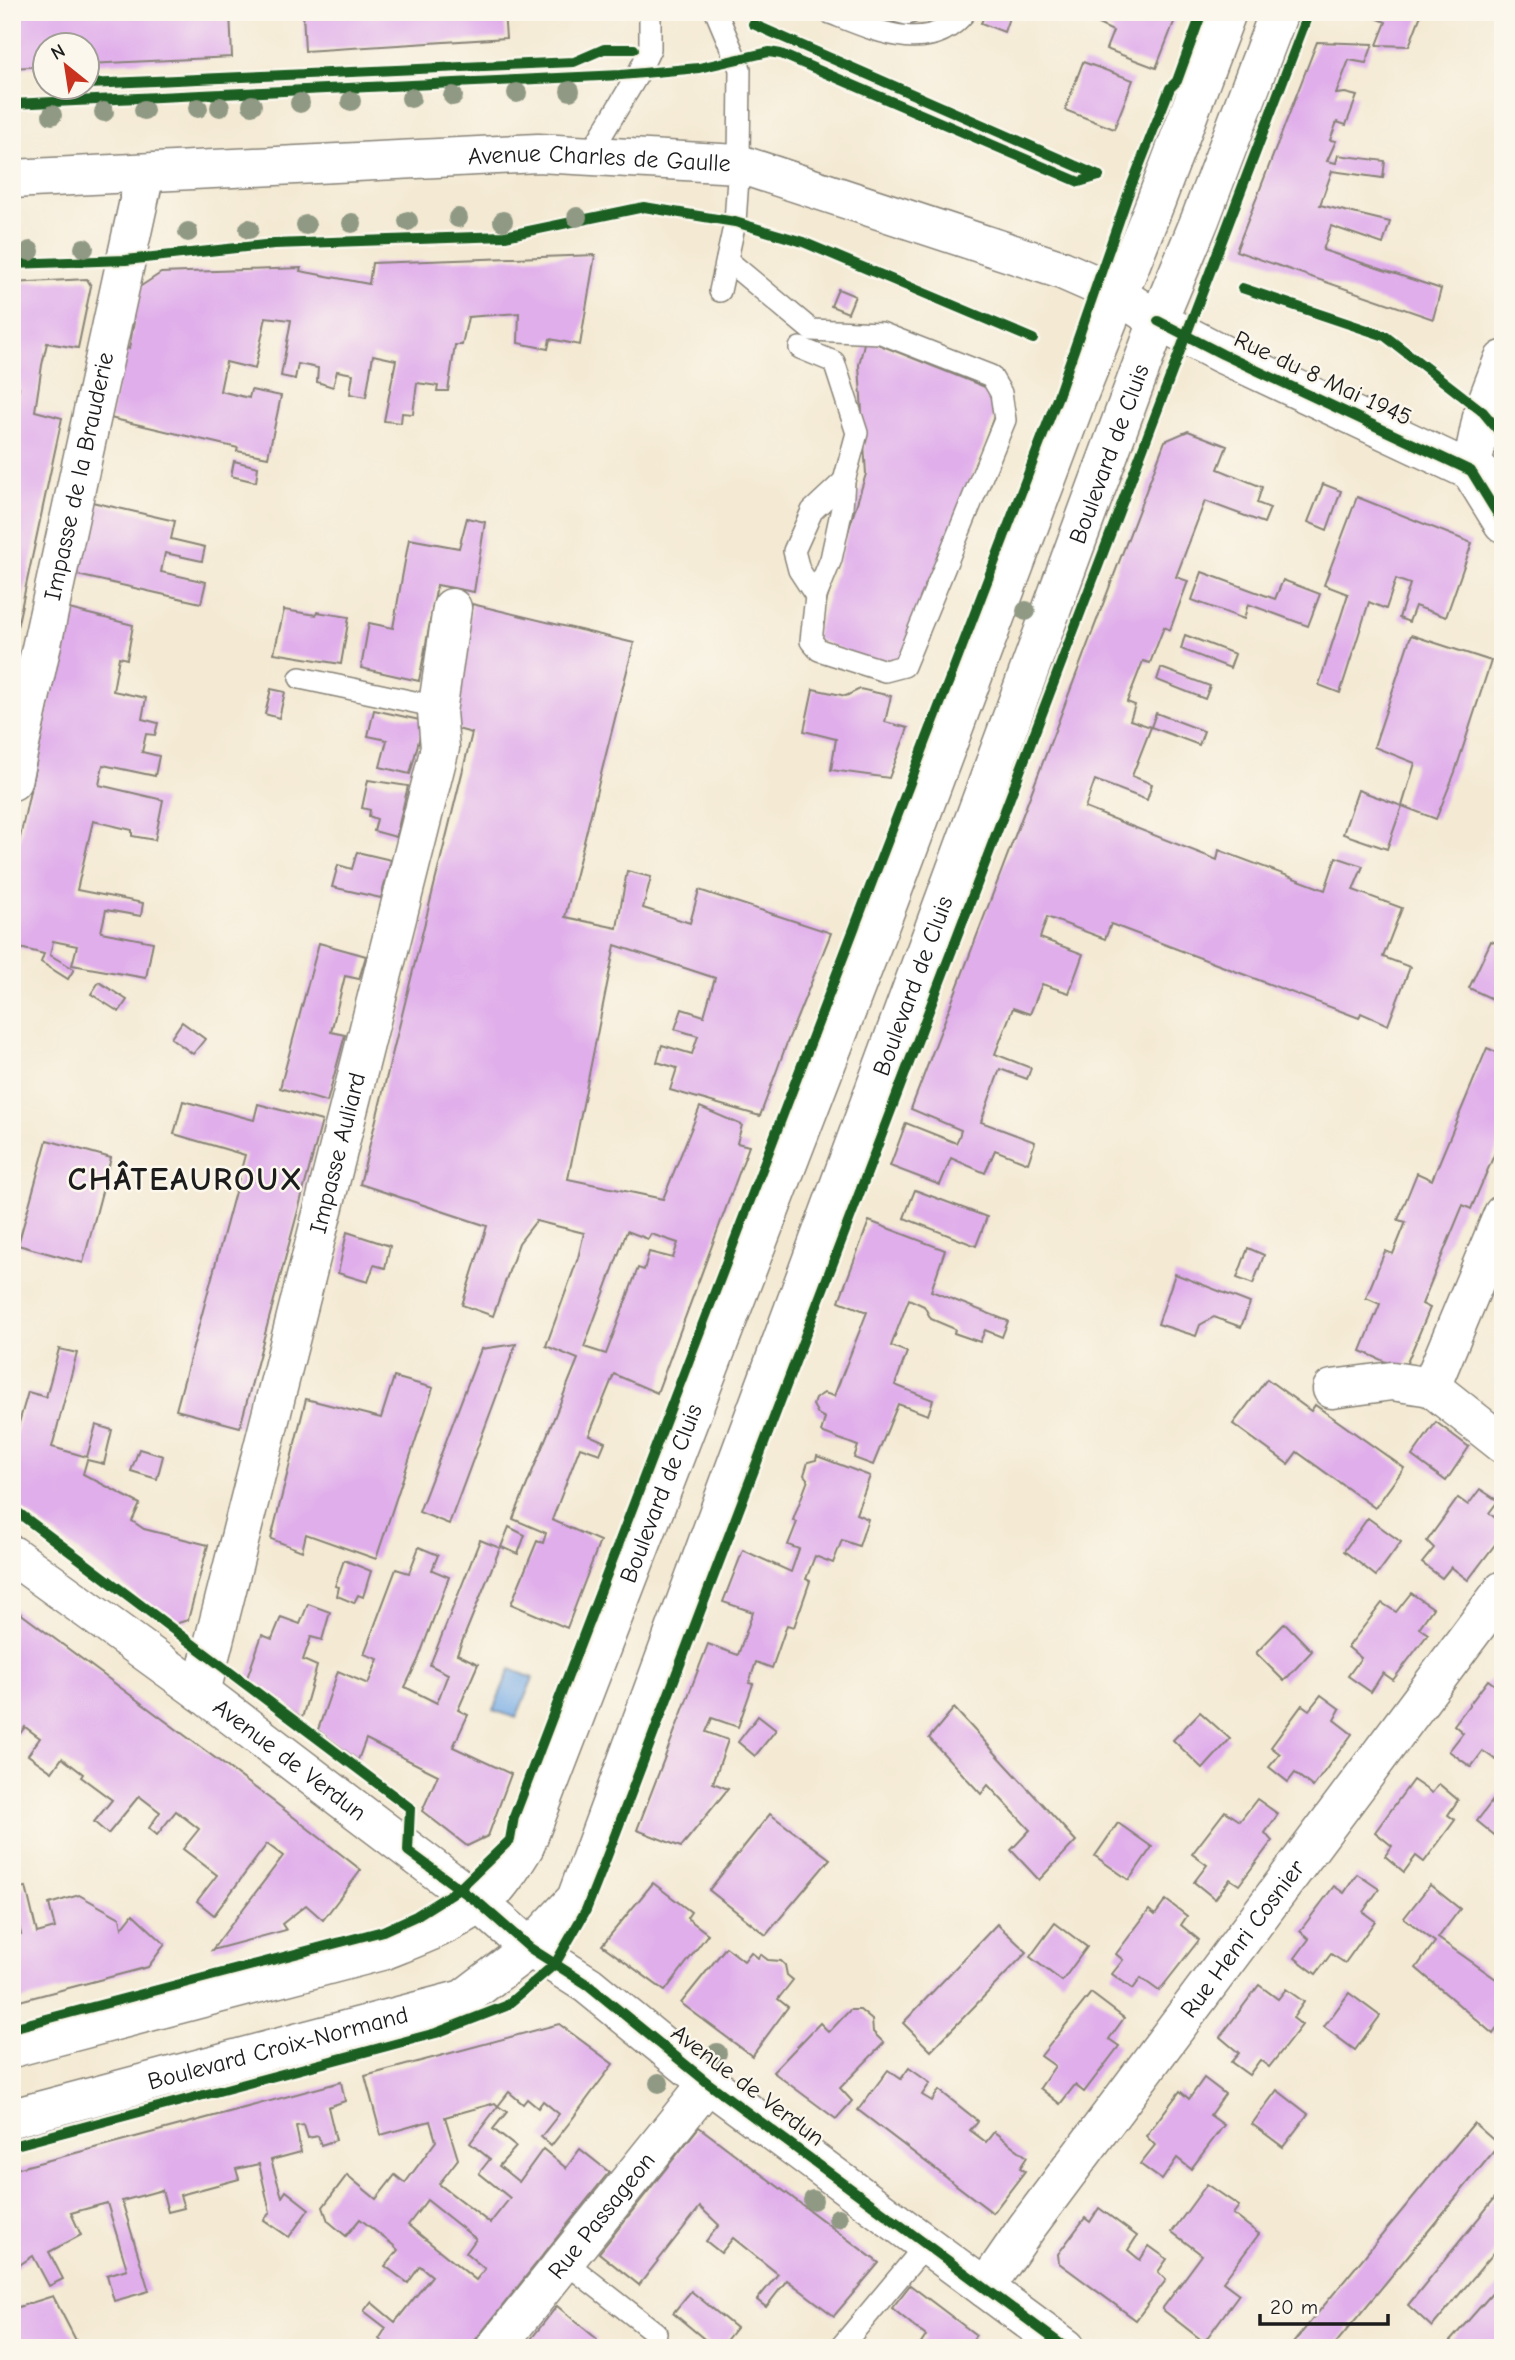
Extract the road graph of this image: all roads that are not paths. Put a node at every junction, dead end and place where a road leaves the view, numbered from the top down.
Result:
1 (650, 12) edge
2 (716, 12) edge
3 (828, 12) edge
4 (900, 12) edge
5 (912, 12) edge
6 (965, 12) edge
7 (1227, 12) edge
8 (1279, 12) edge
9 (589, 156) junction
10 (738, 164) junction
11 (145, 173) junction
12 (12, 179) edge
13 (727, 260) junction
14 (720, 291) dead end
15 (1119, 295) junction
16 (1158, 321) junction
17 (800, 348) dead end
18 (1503, 360) edge
19 (1487, 477) edge
20 (844, 481) junction
21 (1503, 523) edge
22 (816, 596) junction
23 (452, 608) dead end
24 (300, 678) dead end
25 (438, 707) junction
26 (12, 781) edge
27 (1503, 1214) edge
28 (1431, 1387) junction
29 (1332, 1389) dead end
30 (1503, 1444) edge
31 (12, 1555) edge
32 (1503, 1590) edge
33 (201, 1692) junction
34 (480, 1904) junction
35 (530, 1948) junction
36 (12, 2048) edge
37 (708, 2083) junction
38 (12, 2118) edge
39 (926, 2245) junction
40 (564, 2262) junction
41 (985, 2288) junction
42 (656, 2333) dead end
43 (495, 2348) edge
44 (840, 2348) edge
45 (1066, 2348) edge

1 - 9 lane
2 - 10 lane
3 - 6 lane
4 - 5 lane
7 - 15 main road, Boulevard de Cluis
8 - 16 main road, Boulevard de Cluis
9 - 10 main road, Avenue Charles de Gaulle
9 - 11 main road, Avenue Charles de Gaulle
10 - 13 lane
10 - 15 main road, Avenue Charles de Gaulle
11 - 12 main road, Avenue Charles de Gaulle
11 - 26 main road, Impasse de la Brauderie
13 - 14 lane
13 - 22 lane
15 - 16 main road, Avenue Charles de Gaulle
15 - 34 main road, Boulevard de Cluis
16 - 19 main road, Rue du 8 Mai 1945
16 - 35 main road, Boulevard de Cluis
17 - 20 lane
18 - 19 main road
19 - 21 main road
20 - 22 lane
20 - 22 lane
23 - 25 main road, Impasse Auliard
24 - 25 lane
25 - 33 main road, Impasse Auliard
27 - 28 main road
28 - 29 main road
28 - 30 main road
31 - 33 main road, Avenue de Verdun
32 - 41 main road, Rue Henri Cosnier
33 - 34 main road, Avenue de Verdun
34 - 35 main road, Avenue de Verdun
34 - 36 main road
35 - 37 main road, Avenue de Verdun
35 - 38 main road, Boulevard Croix-Normand
37 - 39 main road, Avenue de Verdun
37 - 40 main road, Rue Passageon
39 - 41 main road, Avenue de Verdun
39 - 44 lane
40 - 42 lane
40 - 43 main road, Rue Passageon
41 - 45 main road, Avenue de Verdun

